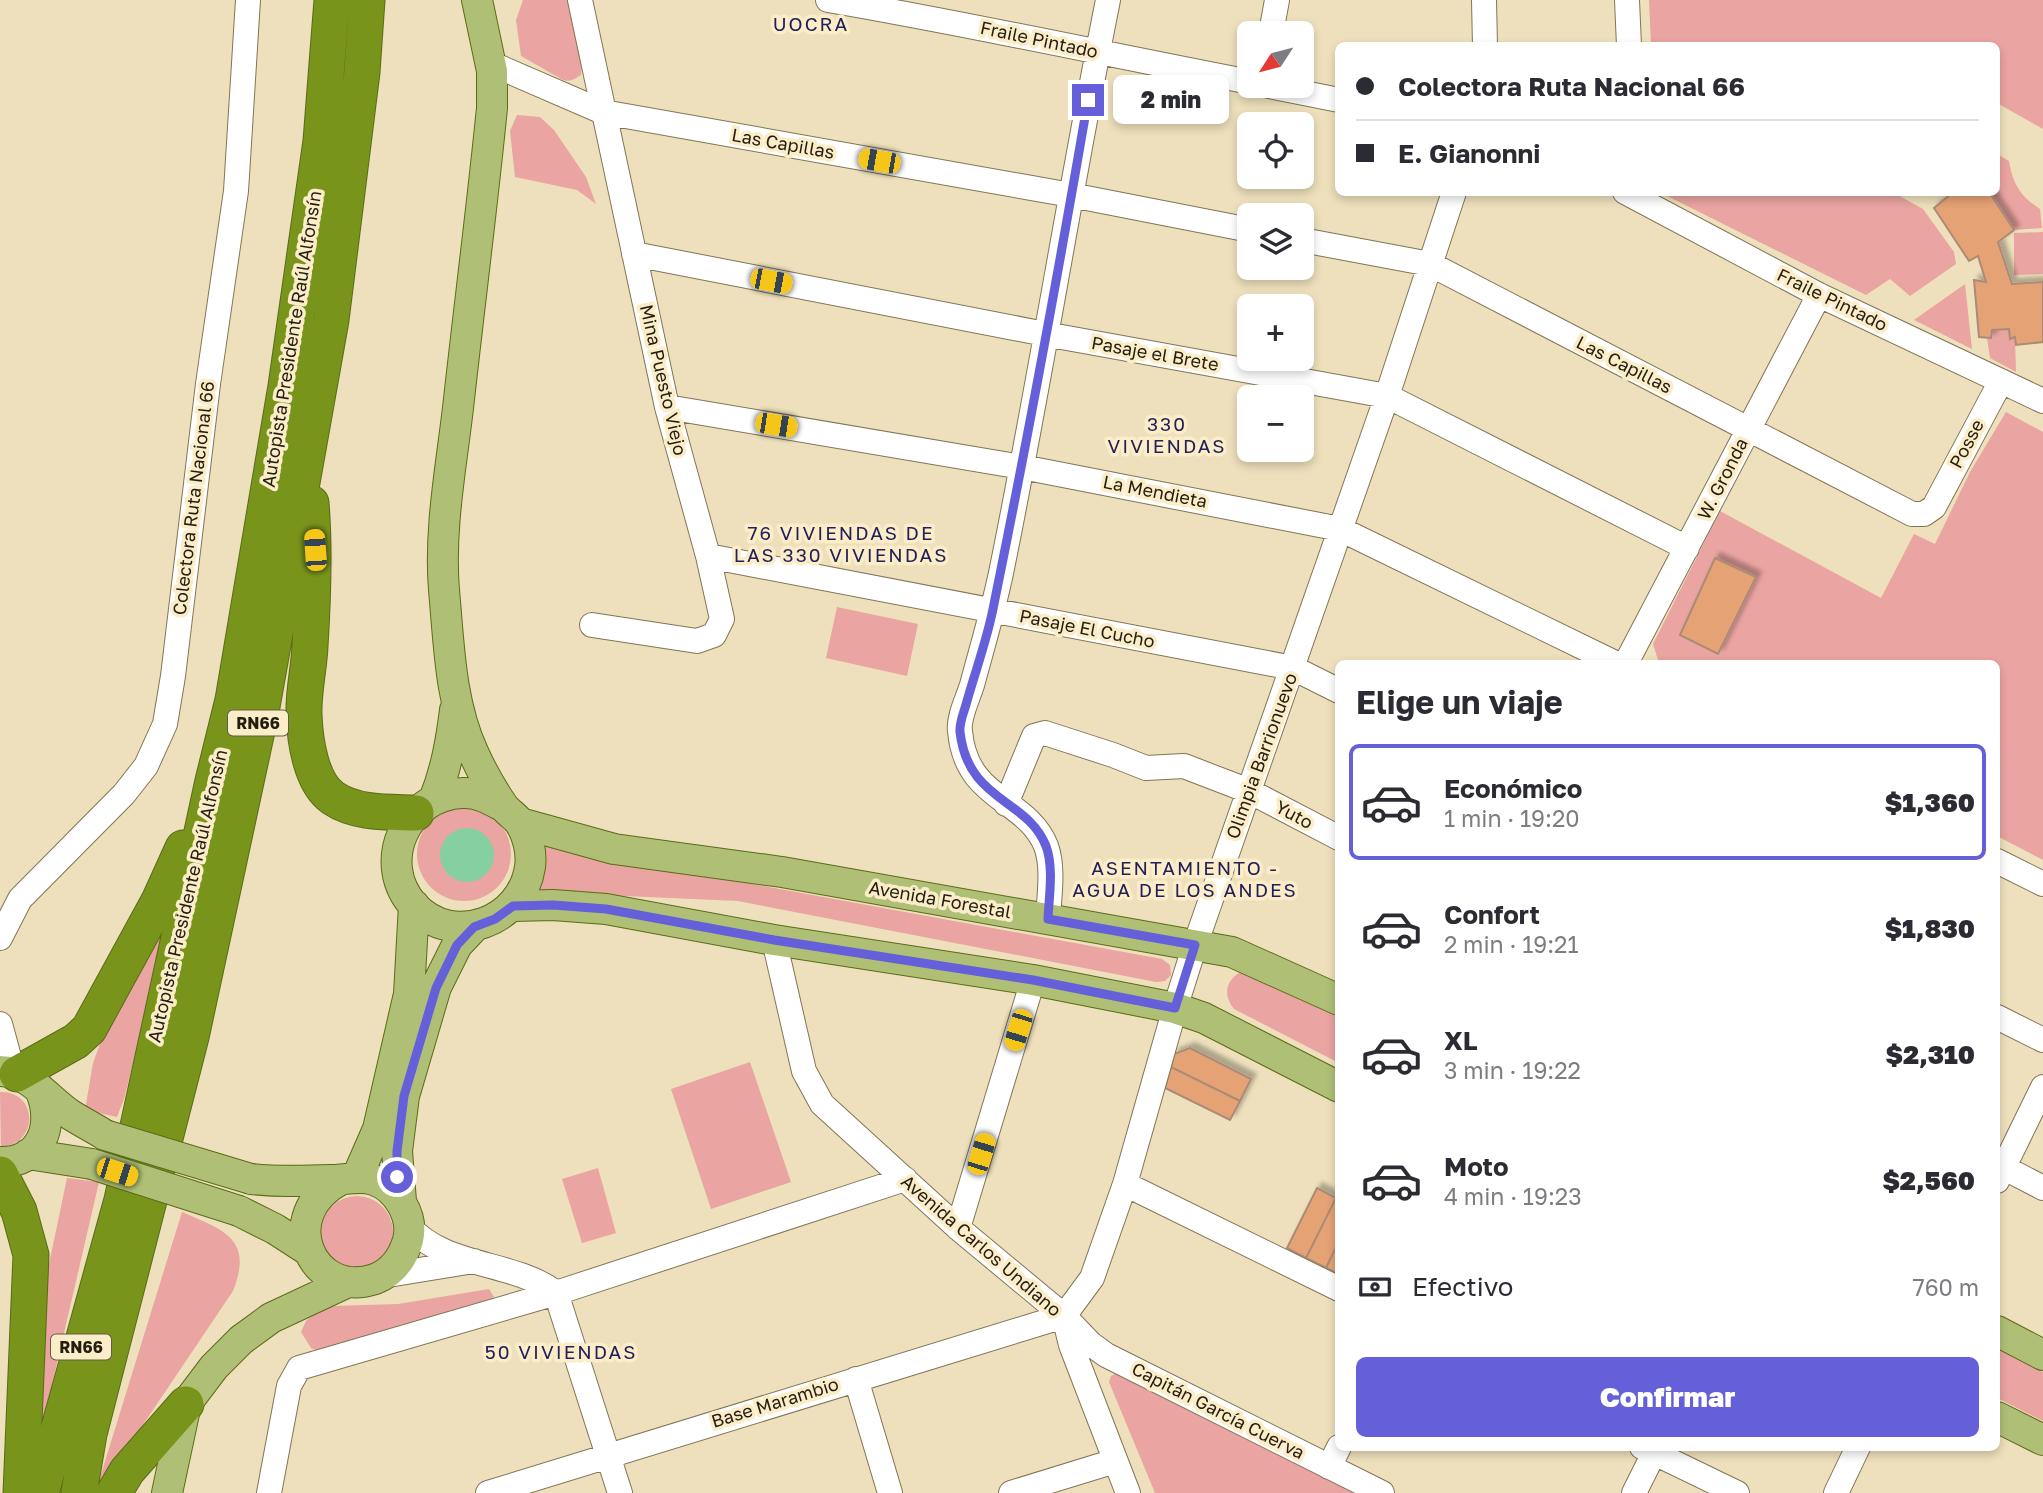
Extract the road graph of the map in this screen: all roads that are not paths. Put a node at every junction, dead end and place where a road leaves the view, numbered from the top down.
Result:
1 (248, 0) edge
2 (332, 0) edge
3 (367, 0) edge
4 (477, 0) edge
5 (580, 0) edge
6 (828, 0) edge
7 (1108, 0) edge
8 (1277, 0) edge
9 (1483, 0) edge
10 (1628, 0) edge
11 (943, 10) edge
12 (1273, 21) edge
13 (1485, 42) edge
14 (1629, 42) edge
15 (1097, 53) junction
16 (490, 63) junction
17 (1237, 80) edge
18 (1314, 95) edge
19 (1335, 99) edge
20 (603, 112) junction
21 (1071, 195) junction
22 (1453, 196) edge
23 (1633, 196) edge
24 (1237, 227) edge
25 (1314, 242) edge
26 (634, 254) junction
27 (1430, 264) junction
28 (1819, 295) junction
29 (1045, 334) junction
30 (2001, 381) junction
31 (1387, 396) junction
32 (2043, 401) edge
33 (667, 407) junction
34 (1748, 429) junction
35 (307, 447) junction
36 (1022, 467) junction
37 (1934, 507) joint
38 (1340, 528) junction
39 (1688, 548) junction
40 (708, 556) junction
41 (993, 611) junction
42 (592, 625) dead end
43 (1609, 660) edge
44 (1628, 660) edge
45 (1293, 668) junction
46 (1335, 689) edge
47 (456, 703) junction
48 (213, 781) junction
49 (1249, 791) junction
50 (1006, 804) junction
51 (425, 807) junction
52 (512, 815) junction
53 (1335, 836) edge
54 (2000, 862) edge
55 (2043, 884) edge
56 (414, 905) junction
57 (513, 906) junction
58 (1048, 919) junction
59 (474, 927) junction
60 (0, 938) edge
61 (774, 940) junction
62 (1195, 945) junction
63 (1033, 980) junction
64 (1335, 998) edge
65 (1175, 1008) junction
66 (2000, 1018) edge
67 (0, 1024) edge
68 (2043, 1040) edge
69 (18, 1077) edge
70 (1335, 1085) edge
71 (2043, 1087) edge
72 (9, 1163) edge
73 (2000, 1169) edge
74 (2000, 1171) edge
75 (348, 1179) junction
76 (905, 1179) junction
77 (1125, 1184) junction
78 (2043, 1188) edge
79 (405, 1214) junction
80 (958, 1228) junction
81 (309, 1251) junction
82 (474, 1261) junction
83 (382, 1276) junction
84 (348, 1282) junction
85 (1335, 1287) edge
86 (556, 1293) junction
87 (1064, 1316) junction
88 (2000, 1333) edge
89 (2043, 1355) edge
90 (856, 1379) junction
91 (187, 1404) junction
92 (2000, 1418) edge
93 (2043, 1440) edge
94 (1648, 1451) edge
95 (1650, 1451) edge
96 (1856, 1451) edge
97 (608, 1455) junction
98 (1334, 1457) edge
99 (1115, 1461) junction
100 (21, 1493) edge
101 (41, 1493) edge
102 (79, 1493) edge
103 (114, 1493) edge
104 (167, 1493) edge
105 (269, 1493) edge
106 (488, 1493) edge
107 (620, 1493) edge
108 (890, 1493) edge
109 (1011, 1493) edge
110 (1128, 1493) edge
111 (1382, 1493) edge
112 (1634, 1493) edge
113 (1737, 1493) edge
114 (1836, 1493) edge

1 - 60 street, Colectora Ruta Nacional 66
2 - 48 highway, Autopista Presidente Raúl Alfonsín / RN66
3 - 35 highway, Autopista Presidente Raúl Alfonsín / RN66
4 - 16 main road
5 - 20 street, Mina Puesto Viejo
6 - 11 street, Fraile Pintado
7 - 15 street
8 - 12 street
9 - 13 street
10 - 14 street
11 - 15 street, Fraile Pintado
15 - 17 street, Fraile Pintado
15 - 21 street
16 - 20 street, Las Capillas
16 - 47 main road
18 - 19 street
20 - 21 street, Las Capillas
20 - 26 street, Mina Puesto Viejo
21 - 24 street, Las Capillas
21 - 29 street
22 - 27 street, Olimpia Barrionuevo
23 - 28 street, Fraile Pintado
25 - 27 street, Las Capillas
26 - 29 street, Pasaje el Brete
26 - 33 street, Mina Puesto Viejo
27 - 31 street, Olimpia Barrionuevo
27 - 34 street, Las Capillas
28 - 30 street, Fraile Pintado
28 - 34 street, W. Gronda
29 - 31 street, Pasaje el Brete
29 - 36 street
30 - 32 street, Fraile Pintado
30 - 37 street, Posse
31 - 38 street, Olimpia Barrionuevo
31 - 39 street, Pasaje el Brete
33 - 36 street, La Mendieta
33 - 40 street, Mina Puesto Viejo
34 - 37 street, Las Capillas
34 - 39 street, W. Gronda
35 - 51 highway
35 - 102 highway, Autopista Presidente Raúl Alfonsín / RN66
36 - 38 street, La Mendieta
36 - 41 street
38 - 43 street, La Mendieta
38 - 45 street, Olimpia Barrionuevo
39 - 44 street, W. Gronda
40 - 41 street, Pasaje El Cucho
40 - 42 street, Mina Puesto Viejo
41 - 45 street, Pasaje El Cucho
41 - 50 street
45 - 46 street, Pasaje El Cucho
45 - 49 street, Olimpia Barrionuevo
47 - 51 main road
47 - 52 main road
48 - 69 highway
48 - 101 highway, Autopista Presidente Raúl Alfonsín / RN66
49 - 50 street, Yuto
49 - 53 street, Yuto
49 - 62 street, Olimpia Barrionuevo
50 - 58 street
51 - 52 main road
51 - 56 main road
52 - 57 main road
52 - 58 main road, Avenida Forestal
54 - 55 street
56 - 59 main road
56 - 75 main road
57 - 59 main road
57 - 61 main road
58 - 62 main road, Avenida Forestal
59 - 79 main road
61 - 63 main road
61 - 76 street, Avenida Carlos Undiano
62 - 64 main road, Avenida Forestal
62 - 65 street, Olimpia Barrionuevo
63 - 65 main road
63 - 80 street
65 - 70 main road
65 - 77 street, Olimpia Barrionuevo
66 - 68 street
67 - 69 street
69 - 72 main road
69 - 75 main road, bridge
71 - 73 street
72 - 81 main road, bridge
72 - 100 highway
74 - 78 street
75 - 79 main road
75 - 81 main road
76 - 80 street, Avenida Carlos Undiano
76 - 86 street
77 - 85 street
77 - 87 street, Olimpia Barrionuevo
79 - 82 street
79 - 83 main road
80 - 87 street, Avenida Carlos Undiano
81 - 84 main road
82 - 83 street
82 - 86 street
83 - 84 main road
84 - 91 main road
86 - 97 street
86 - 105 street
87 - 90 street, Base Marambio
87 - 98 street, Capitán García Cuerva
87 - 99 street, Avenida Carlos Undiano
88 - 89 main road
90 - 97 street, Base Marambio
90 - 108 street
91 - 103 highway
91 - 104 main road
92 - 93 main road
94 - 112 street
95 - 113 street
96 - 114 street
97 - 106 street, Base Marambio
97 - 107 street
98 - 111 street, Capitán García Cuerva
99 - 109 street
99 - 110 street, Avenida Carlos Undiano

